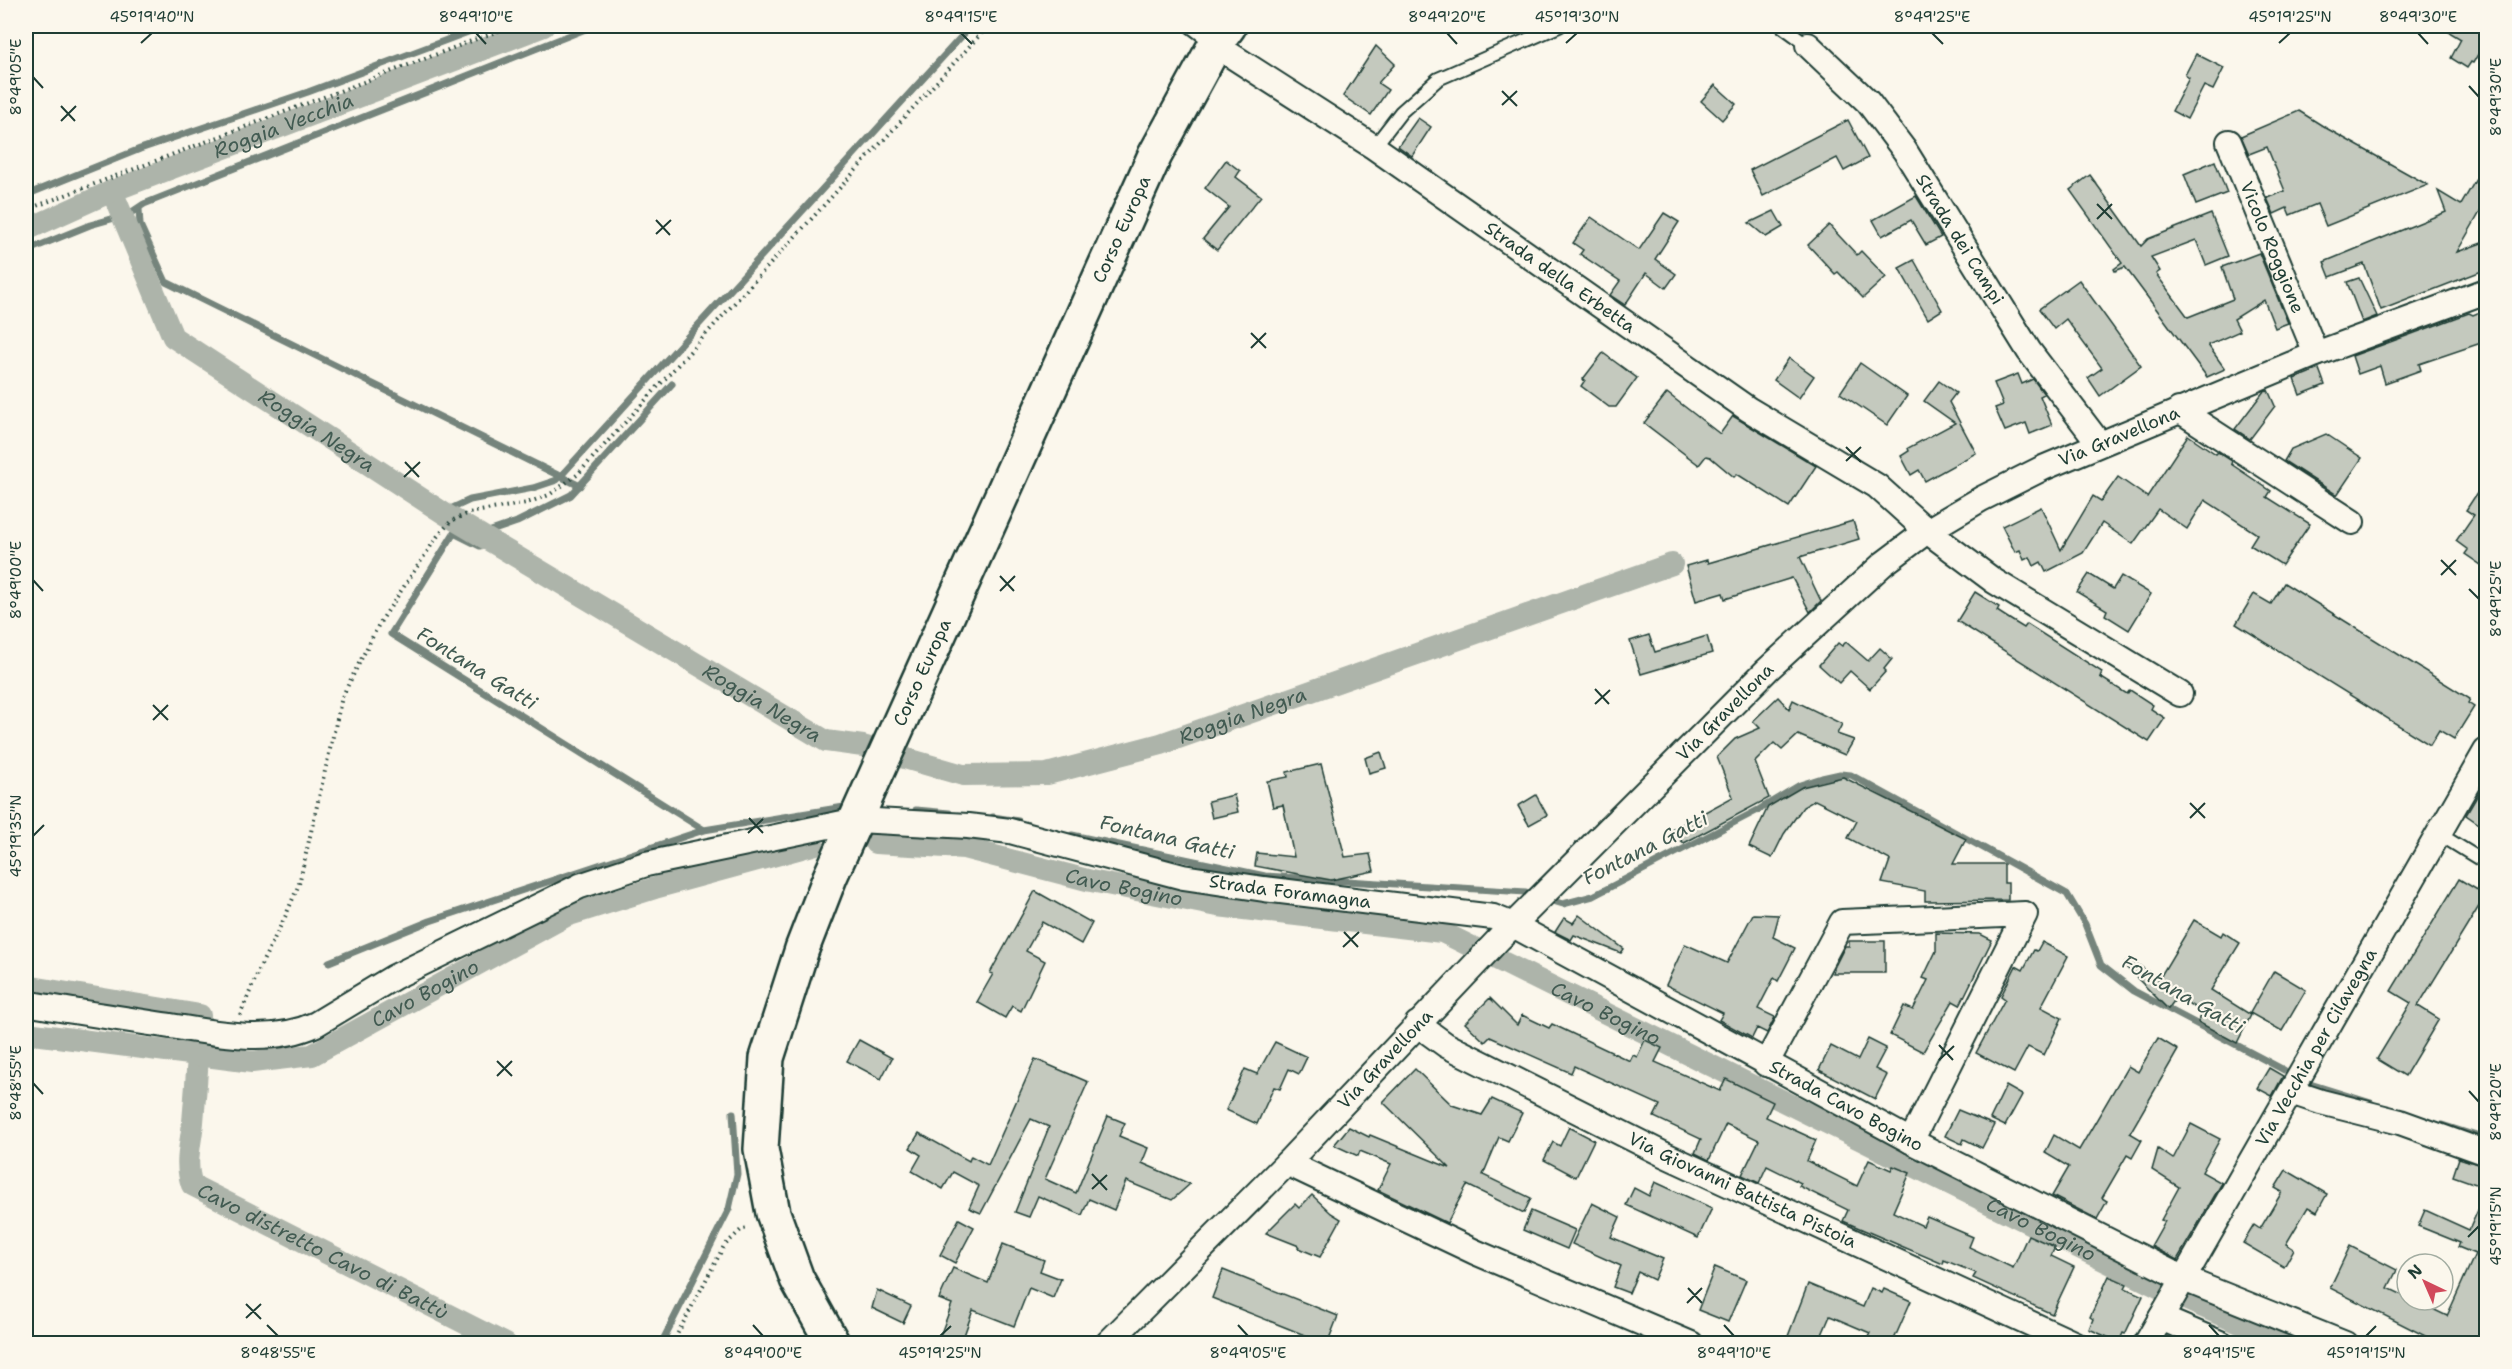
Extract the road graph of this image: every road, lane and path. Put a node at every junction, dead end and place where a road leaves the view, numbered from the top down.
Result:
1 (511, 26) edge
2 (988, 26) edge
3 (1559, 26) edge
4 (1782, 26) edge
5 (1212, 32) edge
6 (1808, 45) joint
7 (2229, 142) dead end
8 (1374, 147) junction
9 (26, 210) edge
10 (2487, 291) edge
11 (2316, 354) junction
12 (2179, 410) junction
13 (2099, 443) junction
14 (2352, 522) dead end
15 (1927, 531) junction
16 (2180, 693) dead end
17 (2487, 751) edge
18 (857, 820) junction
19 (2439, 834) junction
20 (2487, 863) edge
21 (1506, 932) junction
22 (26, 1003) edge
23 (1417, 1024) junction
24 (210, 1031) junction
25 (1766, 1064) junction
26 (2291, 1092) junction
27 (1911, 1141) junction
28 (2487, 1153) edge
29 (1287, 1163) junction
30 (778, 1226) junction
31 (2184, 1280) junction
32 (2162, 1317) junction
33 (672, 1344) edge
34 (833, 1344) edge
35 (1107, 1344) edge
36 (1691, 1344) edge
37 (2075, 1344) edge
38 (2146, 1344) edge
39 (2222, 1344) edge
40 (2344, 1344) edge

1 - 9 path
2 - 24 path
3 - 8 lane
4 - 6 lane
5 - 8 street, Strada della Erbetta
5 - 18 main road, Corso Europa
6 - 13 street, Strada dei Campi
7 - 11 street, Vicolo Roggione
8 - 15 street, Strada della Erbetta
10 - 11 street, Via Gravellona
11 - 12 street, Via Gravellona
12 - 13 street, Via Gravellona
12 - 14 street
13 - 15 street, Via Gravellona
15 - 16 street, Strada della Erbetta
15 - 21 street, Via Gravellona
17 - 19 street, Via Vecchia per Cilavegna
18 - 21 street, Strada Foramagna
18 - 24 street, Strada Foramagna
18 - 30 main road, Corso Europa
19 - 20 lane
19 - 26 street, Via Vecchia per Cilavegna
21 - 23 street, Via Gravellona
21 - 25 street, Strada Cavo Bogino
22 - 24 street, Strada Foramagna
23 - 29 street, Via Gravellona
23 - 37 street, Via Giovanni Battista Pistoia
25 - 27 street, Strada Cavo Bogino
25 - 27 street
26 - 28 street
26 - 31 street, Via Vecchia per Cilavegna
27 - 31 street, Strada Cavo Bogino
29 - 35 street, Via Gravellona
29 - 36 street
30 - 33 path
30 - 34 main road, Corso Europa
31 - 32 street, Via Vecchia per Cilavegna
31 - 40 street, Strada Cavo Bogino
32 - 38 street, Via Vecchia per Cilavegna
32 - 39 street

